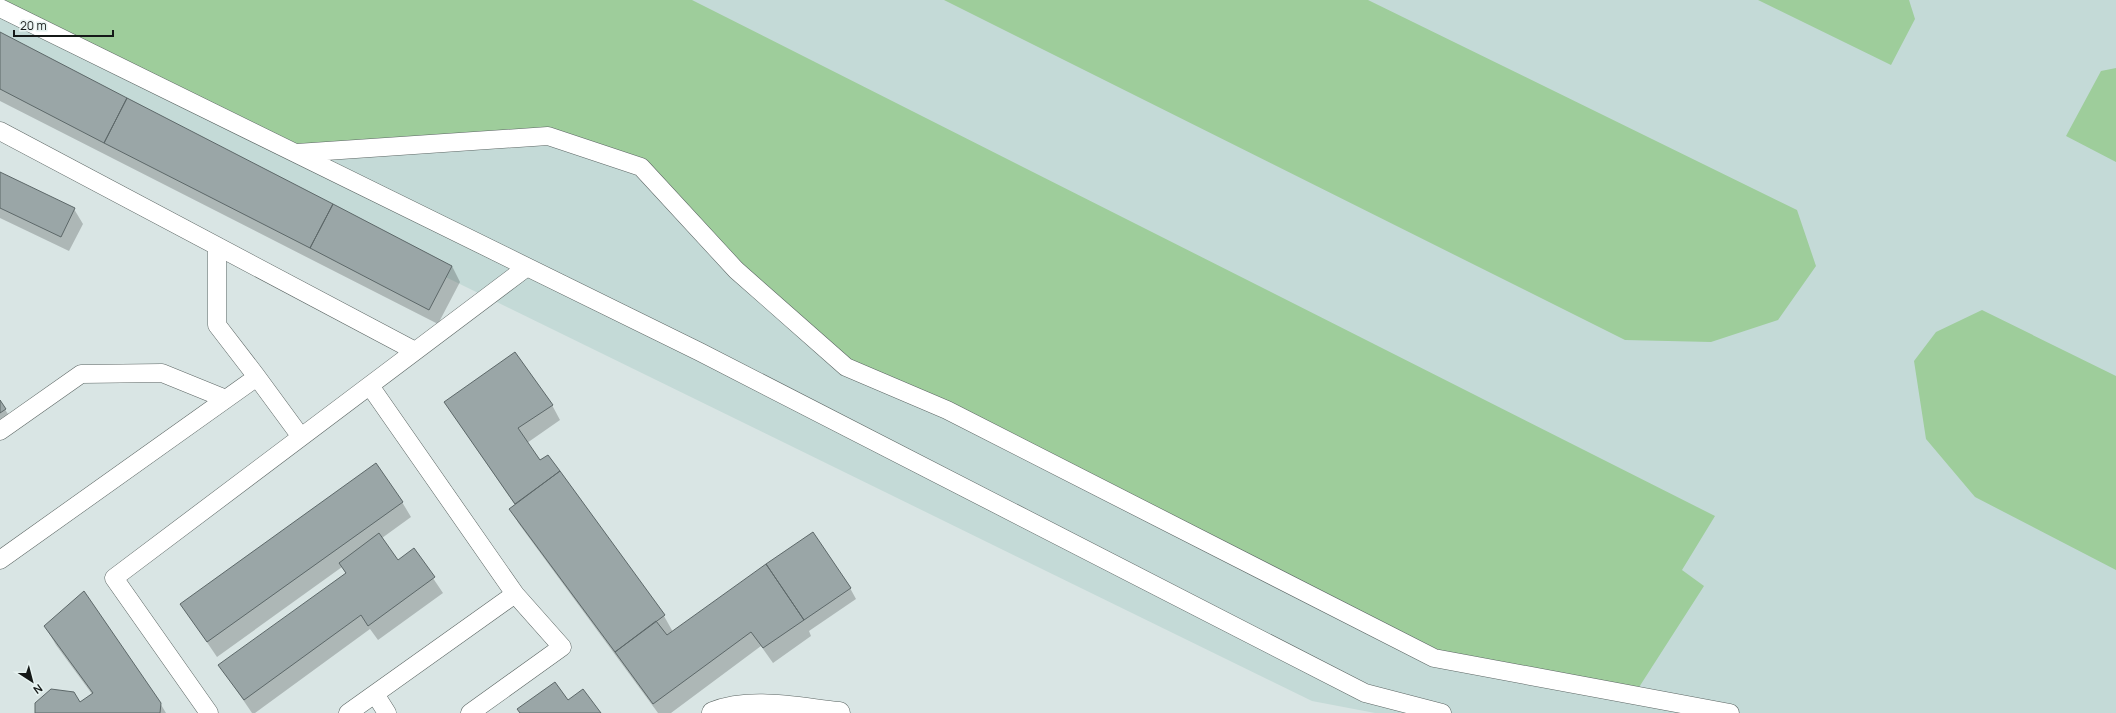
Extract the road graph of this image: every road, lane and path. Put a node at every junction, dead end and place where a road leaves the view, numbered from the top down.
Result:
1 (0, 8) edge
2 (0, 131) edge
3 (296, 154) junction
4 (217, 246) junction
5 (527, 267) junction
6 (415, 351) junction
7 (257, 377) junction
8 (370, 386) junction
9 (226, 399) junction
10 (0, 431) edge
11 (301, 437) junction
12 (0, 560) edge
13 (515, 594) junction
14 (375, 694) junction
15 (209, 713) edge
16 (348, 713) edge
17 (387, 713) edge
18 (470, 713) edge
19 (713, 713) edge
20 (839, 713) edge
21 (1442, 713) edge
22 (1730, 713) edge

1 - 3 lane
2 - 4 lane
3 - 5 lane
3 - 22 lane
4 - 6 lane
4 - 7 lane
5 - 6 lane
5 - 21 lane
6 - 8 lane
7 - 9 lane
7 - 11 lane
8 - 11 lane
8 - 13 lane
9 - 10 lane
9 - 12 lane
11 - 15 lane
13 - 14 lane
13 - 18 lane
14 - 16 lane
14 - 17 lane
19 - 20 street

